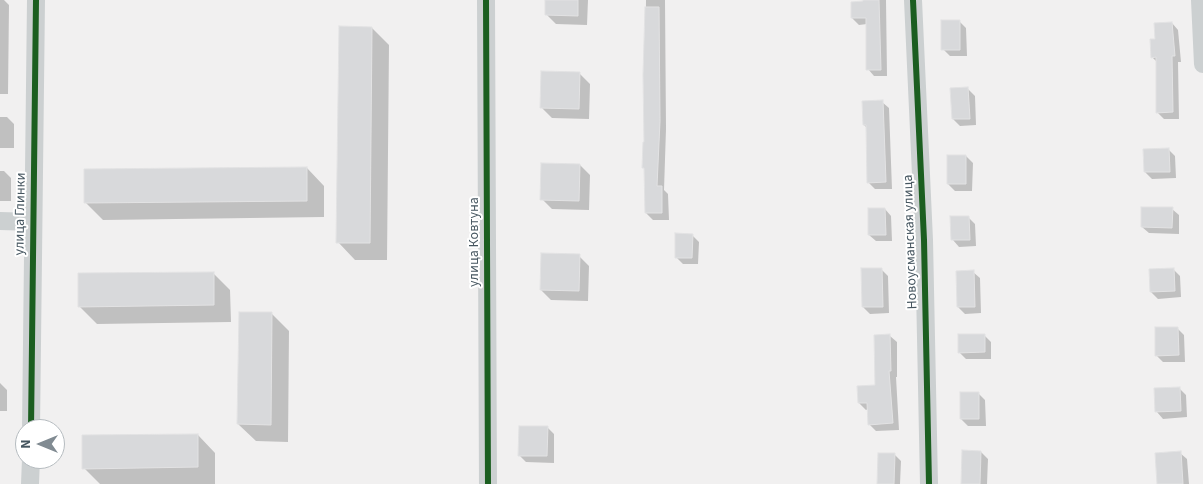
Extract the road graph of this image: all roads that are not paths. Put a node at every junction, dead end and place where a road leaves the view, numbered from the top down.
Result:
1 (36, 0) edge
2 (486, 0) edge
3 (913, 0) edge
4 (1200, 0) edge
5 (1203, 64) edge
6 (0, 221) edge
7 (33, 222) junction
8 (31, 419) edge
9 (31, 469) edge
10 (30, 484) edge
11 (488, 484) edge
12 (930, 484) edge

1 - 7 street, улица Глинки
2 - 11 street, улица Ковтуна
3 - 12 street, Новоусманская улица
4 - 5 street
6 - 7 street, улица Глинки
7 - 8 street, улица Глинки
9 - 10 street

